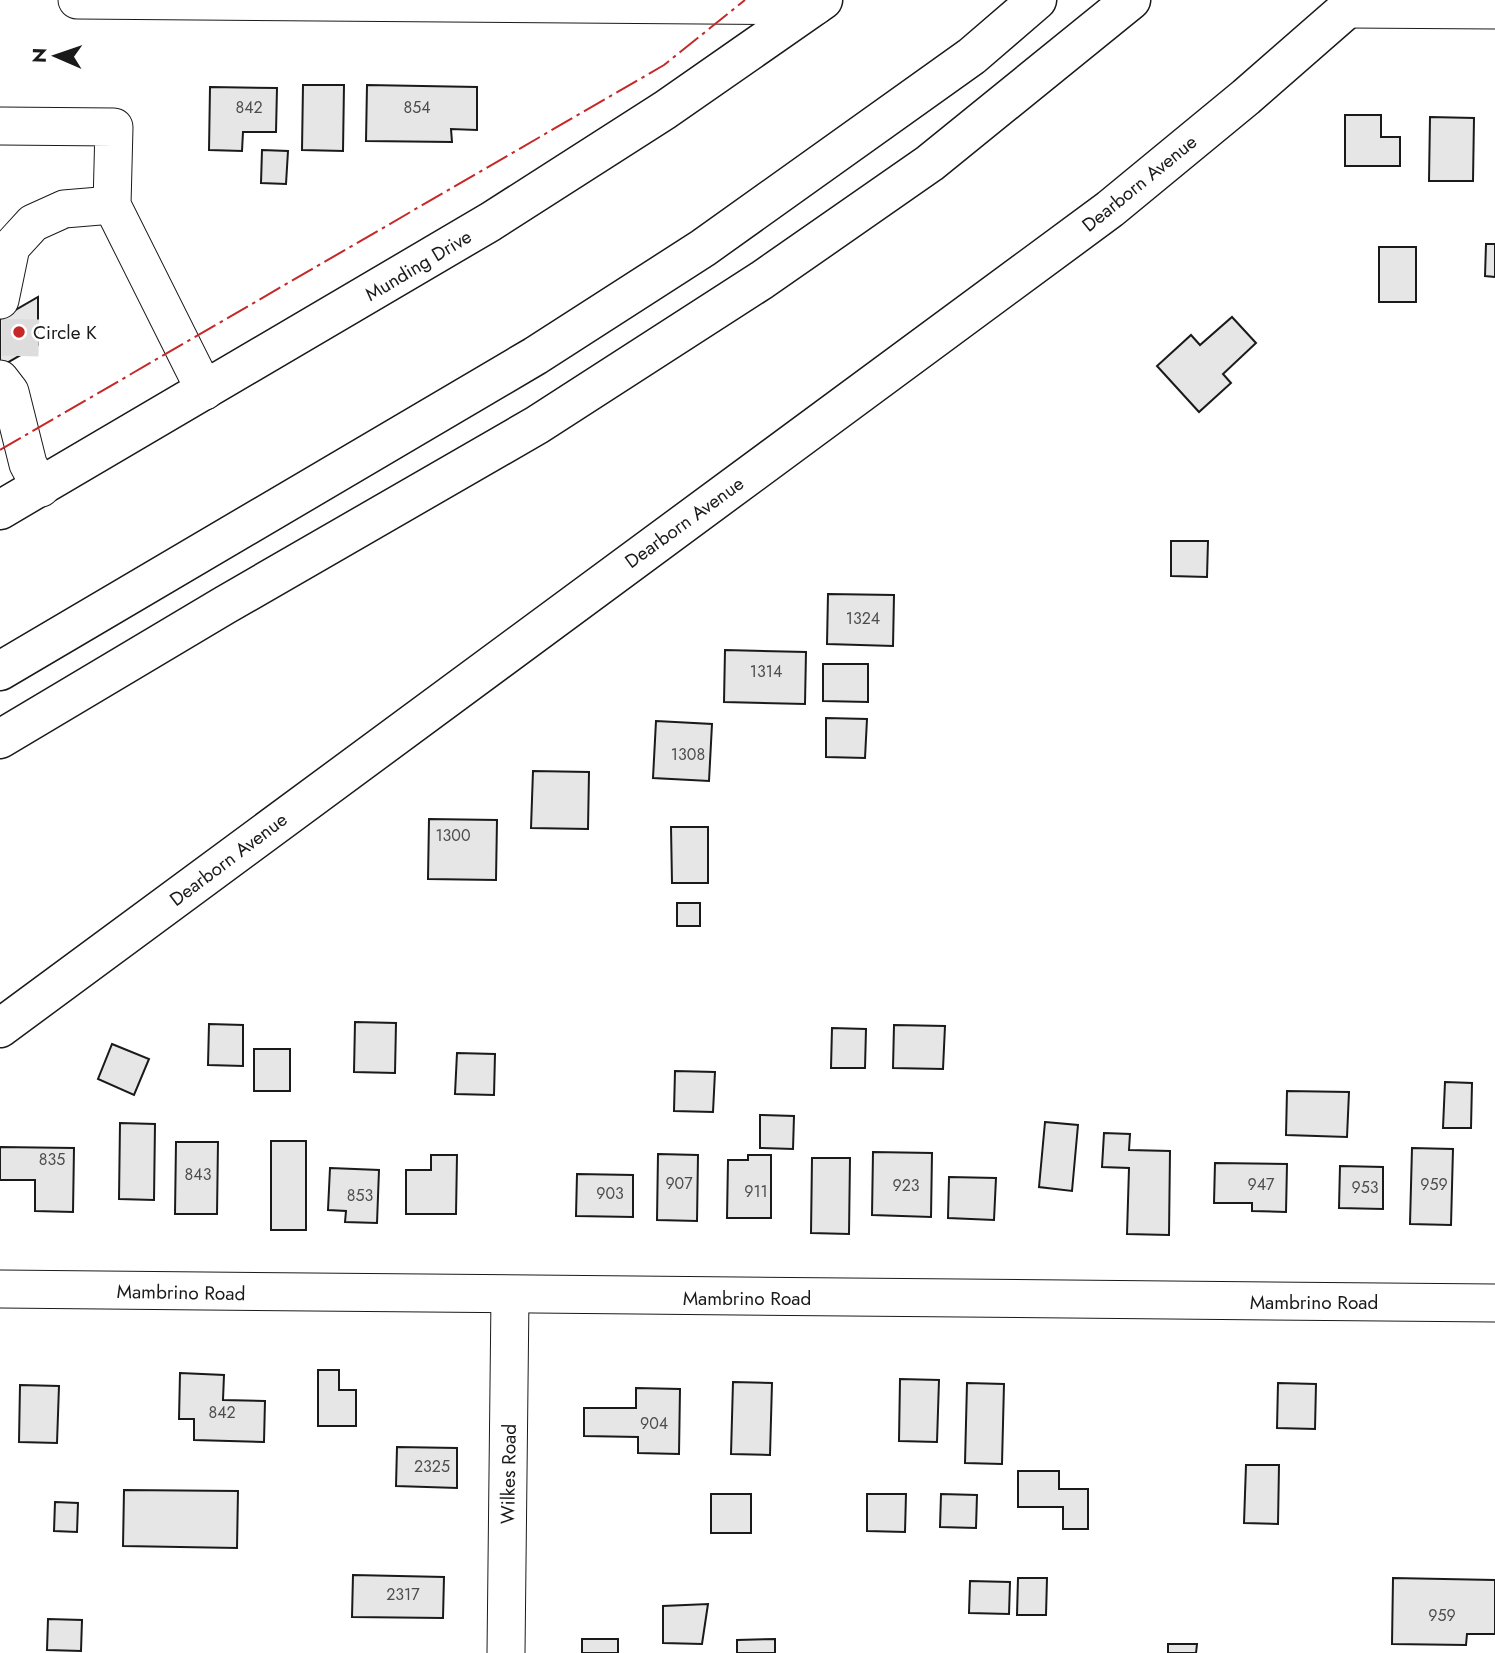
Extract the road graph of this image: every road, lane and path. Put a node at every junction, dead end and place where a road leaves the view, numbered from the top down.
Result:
1 (77, 0) edge
2 (1037, 0) edge
3 (1131, 0) edge
4 (819, 3) edge
5 (1352, 5) edge
6 (1495, 10) edge
7 (0, 126) edge
8 (112, 205) junction
9 (8, 298) tunnel mouth
10 (205, 391) junction
11 (9, 392) tunnel mouth
12 (41, 488) junction
13 (0, 510) edge
14 (0, 671) edge
15 (0, 739) edge
16 (0, 1028) edge
17 (0, 1289) edge
18 (510, 1296) junction
19 (1495, 1303) edge
20 (506, 1653) edge

1 - 4 street
2 - 14 main road
3 - 15 main road
4 - 10 main road, Munding Drive
5 - 6 street
5 - 16 main road, Dearborn Avenue
7 - 8 street
8 - 9 street
8 - 10 street
10 - 12 main road, Munding Drive
11 - 12 street
12 - 13 main road, Munding Drive
17 - 18 street, Mambrino Road
18 - 19 street, Mambrino Road
18 - 20 street, Wilkes Road

